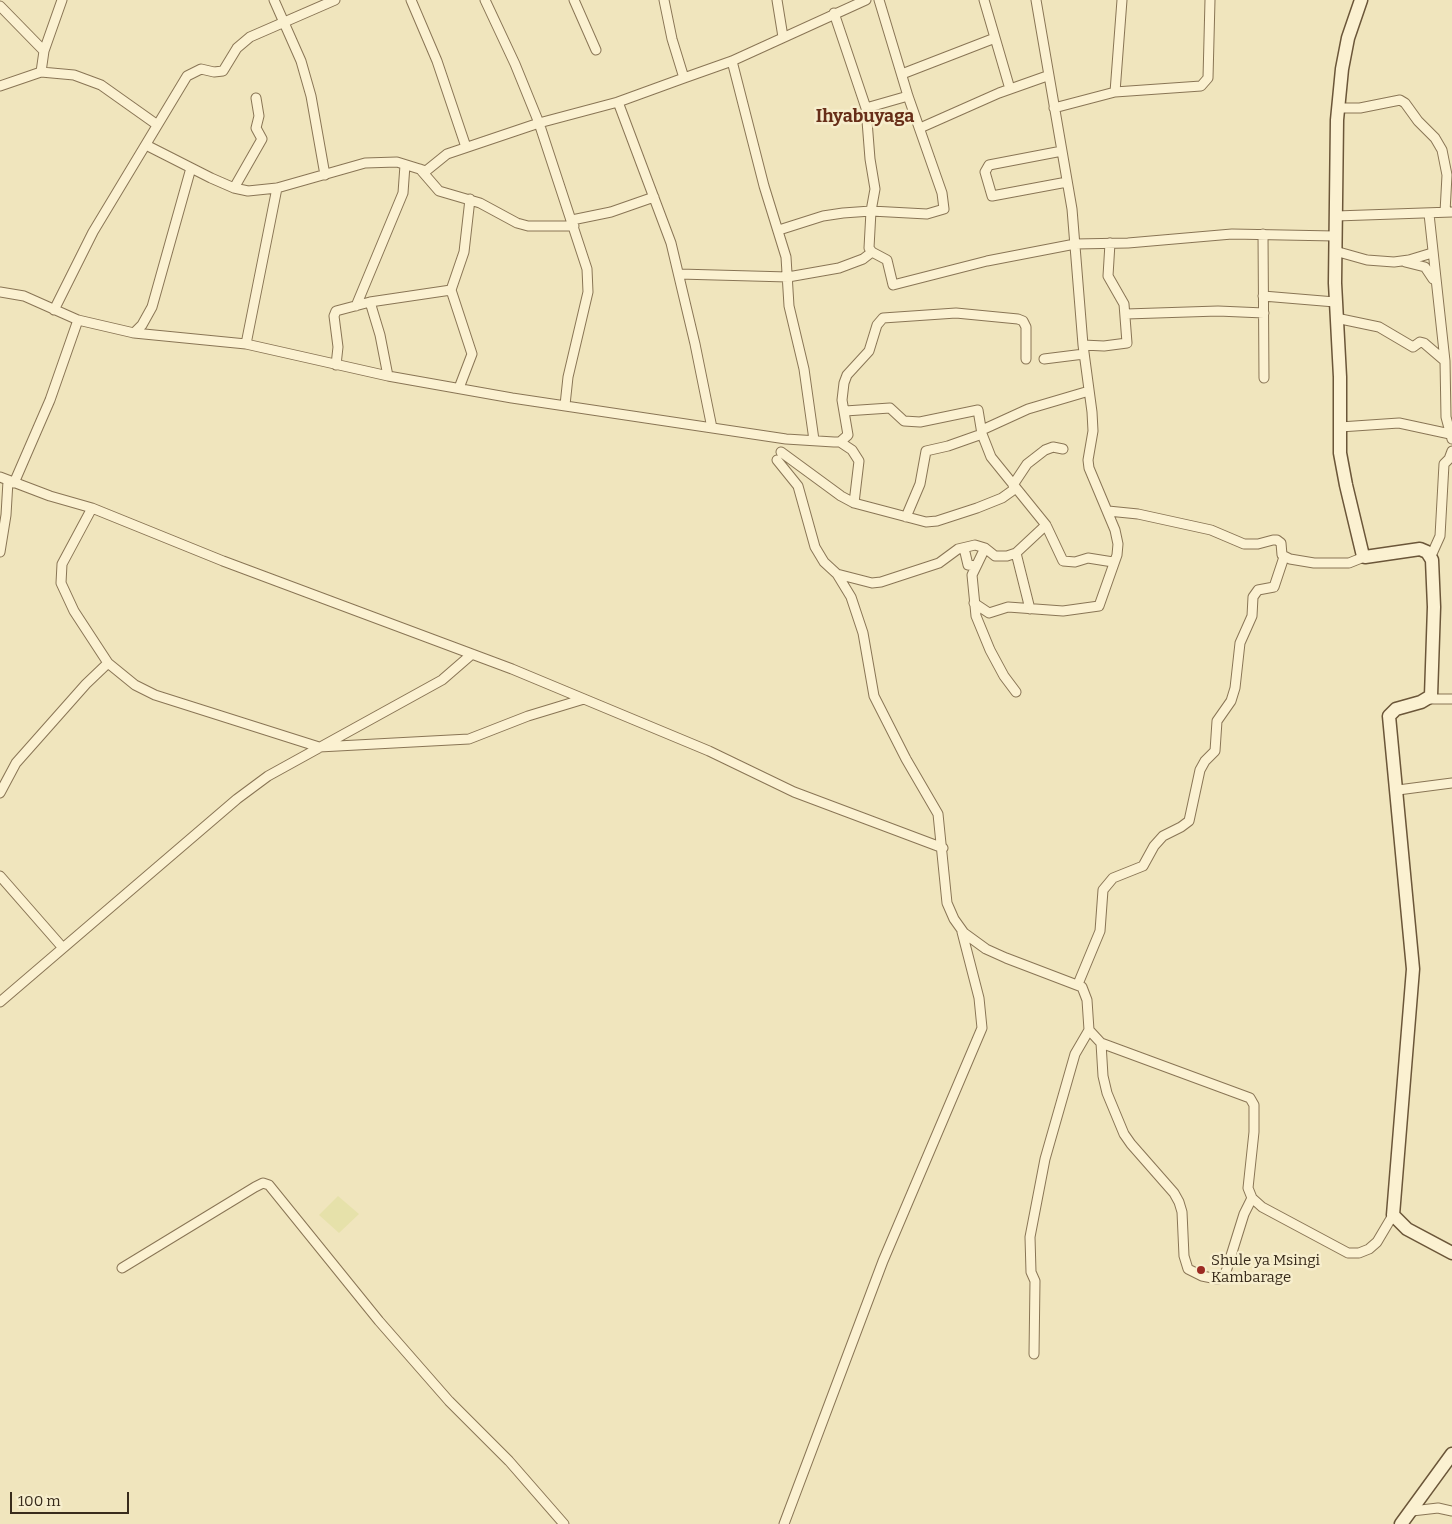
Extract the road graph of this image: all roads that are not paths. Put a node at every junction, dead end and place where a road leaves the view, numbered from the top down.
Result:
1 (62, 0) edge
2 (274, 0) edge
3 (335, 0) edge
4 (412, 0) edge
5 (484, 0) edge
6 (574, 0) edge
7 (664, 0) edge
8 (777, 0) edge
9 (866, 0) edge
10 (879, 0) edge
11 (984, 0) edge
12 (1036, 0) edge
13 (1122, 0) edge
14 (1210, 0) edge
15 (1361, 0) edge
16 (0, 6) edge
17 (834, 13) junction
18 (283, 22) junction
19 (783, 37) junction
20 (995, 38) junction
21 (596, 50) dead end
22 (44, 51) junction
23 (732, 61) junction
24 (41, 72) junction
25 (902, 74) junction
26 (1048, 76) junction
27 (684, 78) junction
28 (0, 86) edge
29 (1010, 89) junction
30 (1115, 92) junction
31 (908, 96) junction
32 (256, 98) dead end
33 (618, 102) junction
34 (866, 108) junction
35 (1054, 108) junction
36 (1338, 108) junction
37 (539, 123) junction
38 (156, 124) junction
39 (920, 128) junction
40 (146, 145) junction
41 (466, 147) junction
42 (1062, 151) junction
43 (406, 165) junction
44 (191, 168) junction
45 (420, 169) junction
46 (325, 175) junction
47 (1067, 182) junction
48 (234, 188) junction
49 (277, 188) junction
50 (654, 198) junction
51 (470, 199) junction
52 (871, 211) junction
53 (1448, 212) edge
54 (1429, 214) junction
55 (1336, 216) junction
56 (573, 223) junction
57 (778, 230) junction
58 (1263, 234) junction
59 (1335, 236) junction
60 (1110, 243) junction
61 (1075, 244) junction
62 (1335, 251) junction
63 (872, 252) junction
64 (1432, 253) junction
65 (1403, 262) junction
66 (679, 274) junction
67 (788, 278) junction
68 (1436, 283) junction
69 (451, 290) junction
70 (0, 292) edge
71 (1263, 296) junction
72 (370, 302) junction
73 (1335, 302) junction
74 (356, 306) junction
75 (54, 310) junction
76 (1264, 313) junction
77 (1126, 314) junction
78 (1336, 318) junction
79 (78, 320) junction
80 (134, 334) junction
81 (246, 344) junction
82 (1083, 349) junction
83 (1026, 359) dead end
84 (1044, 359) dead end
85 (1445, 361) junction
86 (336, 365) junction
87 (388, 376) junction
88 (1264, 378) dead end
89 (459, 388) junction
90 (1089, 391) junction
91 (565, 405) junction
92 (845, 411) junction
93 (1340, 427) junction
94 (712, 428) junction
95 (982, 432) junction
96 (1451, 437) edge
97 (814, 440) junction
98 (840, 442) junction
99 (1063, 449) dead end
100 (1452, 451) edge
101 (8, 481) edge
102 (1014, 486) junction
103 (854, 502) junction
104 (92, 508) junction
105 (1108, 511) junction
106 (906, 517) junction
107 (1046, 525) junction
108 (964, 548) junction
109 (985, 548) junction
110 (0, 552) edge
111 (1016, 553) junction
112 (1284, 556) junction
113 (1364, 556) junction
114 (1431, 556) junction
115 (1112, 562) junction
116 (976, 566) junction
117 (837, 574) junction
118 (974, 603) junction
119 (1030, 609) junction
120 (472, 654) junction
121 (108, 663) junction
122 (1016, 692) dead end
123 (584, 699) junction
124 (1428, 699) junction
125 (1452, 699) edge
126 (319, 746) junction
127 (1452, 783) edge
128 (1398, 790) junction
129 (0, 793) edge
130 (943, 848) junction
131 (0, 876) edge
132 (960, 928) junction
133 (64, 948) junction
134 (1078, 984) junction
135 (0, 1002) edge
136 (1089, 1030) junction
137 (1101, 1043) junction
138 (1252, 1198) junction
139 (1393, 1215) junction
140 (1452, 1253) edge
141 (122, 1268) dead end
142 (1034, 1354) dead end
143 (1452, 1454) edge
144 (1412, 1511) junction
145 (1452, 1511) edge
146 (564, 1524) edge
147 (784, 1524) edge
148 (1402, 1524) edge

1 - 22 street
2 - 18 street
3 - 18 street
4 - 41 street
5 - 37 street
6 - 21 street
7 - 27 street
8 - 19 street
9 - 17 street
10 - 25 street
11 - 20 street
12 - 26 street
13 - 30 street
14 - 30 street
15 - 36 street
16 - 22 street
17 - 19 street
17 - 34 street
18 - 38 street
18 - 46 street
19 - 23 street
20 - 25 street
20 - 29 street
22 - 24 street
23 - 27 street
23 - 57 street
24 - 28 street
24 - 38 street
25 - 31 street
26 - 29 street
26 - 35 street
27 - 33 street
29 - 39 street
30 - 35 street
31 - 34 street
31 - 39 street
32 - 48 street
33 - 37 street
33 - 50 street
34 - 52 street
35 - 42 street
36 - 53 street
36 - 55 street
37 - 41 street
37 - 56 street
38 - 40 street
39 - 52 street
40 - 44 street
40 - 75 street
41 - 45 street
42 - 47 street
42 - 47 street
43 - 45 street
43 - 46 street
43 - 74 street
44 - 48 street
44 - 80 street
45 - 51 street
46 - 49 street
47 - 61 street
48 - 49 street
49 - 81 street
50 - 56 street
50 - 66 street
51 - 56 street
51 - 69 street
52 - 57 street
52 - 63 street
53 - 54 street
54 - 55 street
54 - 64 street
55 - 59 street
56 - 91 street
57 - 67 street
58 - 59 street
58 - 60 street
58 - 71 street
59 - 62 street
60 - 61 street
60 - 77 street
61 - 63 street
61 - 82 street
62 - 65 street
62 - 73 street
63 - 67 street
64 - 65 street
64 - 68 street
65 - 68 street
66 - 67 street
66 - 94 street
67 - 97 street
68 - 85 street
69 - 72 street
69 - 89 street
70 - 75 street
71 - 73 street
71 - 76 street
72 - 74 street
72 - 87 street
73 - 78 street
74 - 86 street
75 - 79 street
76 - 77 street
76 - 88 street
77 - 82 street
78 - 85 street
78 - 93 street
79 - 80 street
79 - 101 street
80 - 81 street
81 - 86 street
82 - 84 street
82 - 90 street
83 - 92 street
85 - 96 street
86 - 87 street
87 - 89 street
89 - 91 street
90 - 95 street
90 - 105 street
91 - 94 street
92 - 95 street
92 - 98 street
93 - 96 street
93 - 113 street
94 - 97 street
95 - 102 street
95 - 106 street
97 - 98 street
98 - 103 street
99 - 102 street
100 - 114 street
101 - 104 street
101 - 110 street
102 - 106 street
102 - 107 street
103 - 106 street
103 - 117 street
104 - 120 street
104 - 121 street
105 - 112 street
105 - 115 street
107 - 111 street
107 - 115 street
108 - 109 street
108 - 116 street
108 - 117 street
109 - 111 street
109 - 116 street
111 - 119 street
112 - 113 street
112 - 134 street
113 - 114 street
114 - 124 street
115 - 119 street
116 - 118 street
117 - 130 street
118 - 119 street
118 - 122 street
120 - 123 street
120 - 126 street
121 - 126 street
121 - 129 street
123 - 126 street
123 - 130 street
124 - 125 street
124 - 128 street
126 - 133 street
127 - 128 street
128 - 139 street
130 - 132 street
131 - 133 street
132 - 134 street
132 - 147 street
133 - 135 street
134 - 136 street
136 - 137 street
136 - 142 street
137 - 138 street
137 - 138 street
138 - 139 street
139 - 140 street
141 - 146 street
143 - 144 street
144 - 145 street
144 - 148 street

